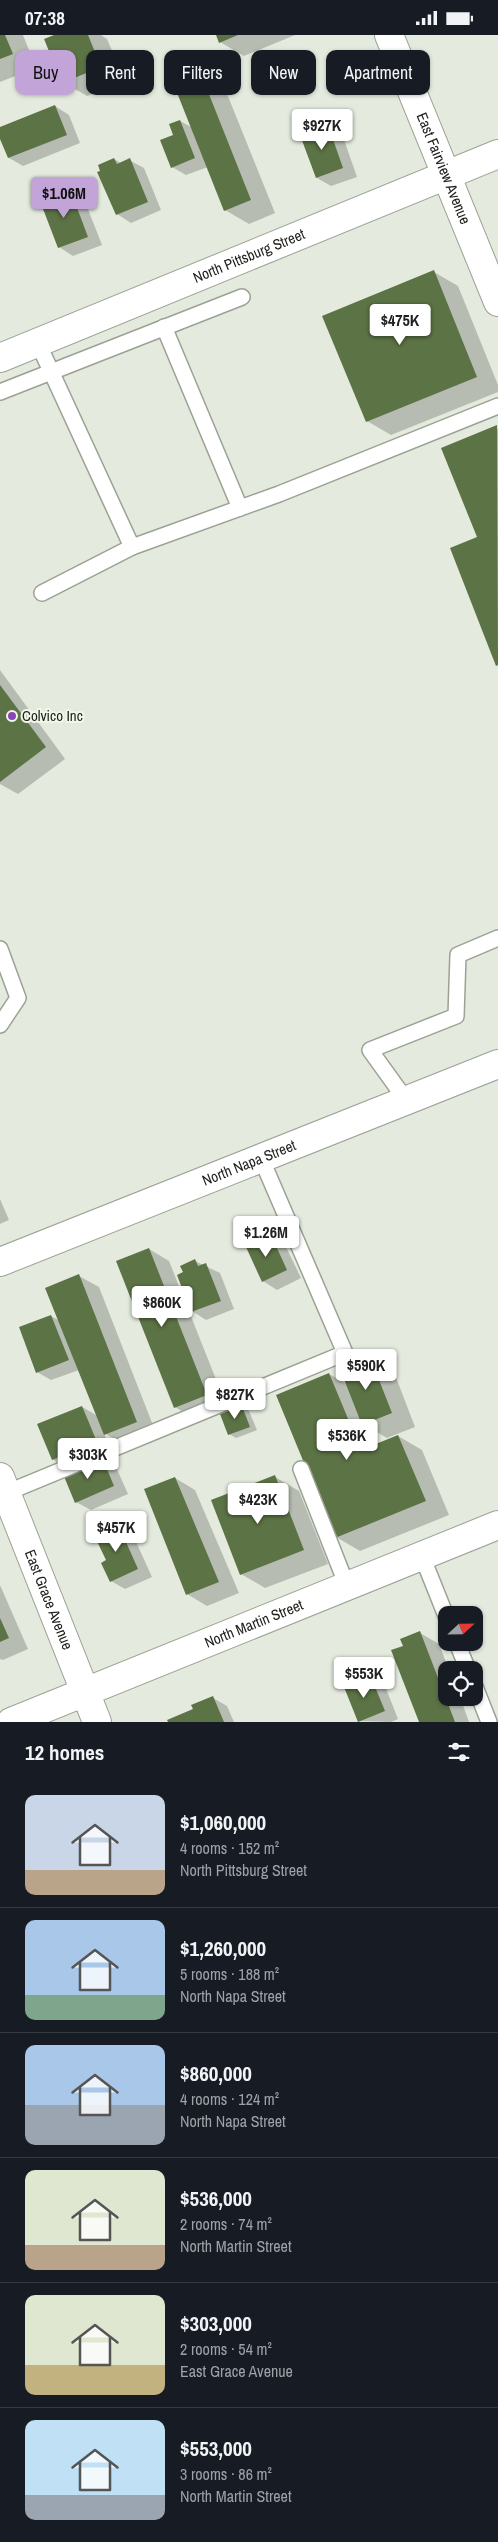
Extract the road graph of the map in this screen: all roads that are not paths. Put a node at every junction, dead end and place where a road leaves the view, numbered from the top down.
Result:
1 (390, 35) edge
2 (498, 154) edge
3 (446, 175) junction
4 (242, 297) dead end
5 (498, 302) edge
6 (164, 327) junction
7 (38, 343) junction
8 (0, 358) edge
9 (51, 372) junction
10 (0, 392) edge
11 (498, 407) edge
12 (240, 508) junction
13 (132, 547) junction
14 (42, 593) dead end
15 (498, 938) edge
16 (0, 949) edge
17 (0, 1025) edge
18 (498, 1064) edge
19 (406, 1100) junction
20 (261, 1158) junction
21 (0, 1261) edge
22 (301, 1469) dead end
23 (3, 1485) edge
24 (498, 1525) edge
25 (422, 1556) junction
26 (347, 1586) junction
27 (442, 1606) edge
28 (85, 1692) junction
29 (483, 1706) edge
30 (10, 1722) edge
31 (97, 1722) edge
32 (489, 1722) edge

1 - 3 street, East Fairview Avenue
2 - 3 street, North Pittsburg Street
3 - 5 street, East Fairview Avenue
3 - 7 street, North Pittsburg Street
4 - 6 lane
6 - 9 lane
6 - 12 lane
7 - 8 street, North Pittsburg Street
7 - 9 lane
9 - 10 lane
9 - 13 lane
11 - 12 lane
12 - 13 lane
13 - 14 lane
15 - 19 lane
16 - 17 lane
18 - 19 street, North Napa Street
19 - 20 street, North Napa Street
20 - 21 street, North Napa Street
20 - 23 lane
22 - 26 lane
23 - 28 street, East Grace Avenue
24 - 25 street, North Martin Street
25 - 26 street, North Martin Street
25 - 27 lane
26 - 28 street, North Martin Street
28 - 30 street, North Martin Street
28 - 31 street, East Grace Avenue
29 - 32 lane

